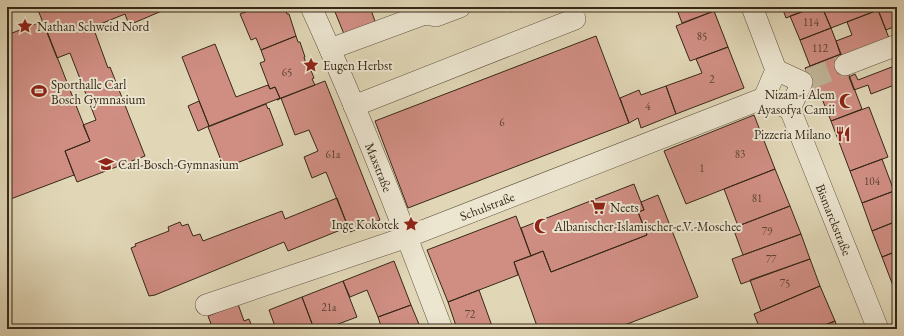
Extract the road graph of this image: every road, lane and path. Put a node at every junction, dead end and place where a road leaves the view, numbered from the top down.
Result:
1 (311, 7) edge
2 (460, 7) edge
3 (752, 7) edge
4 (575, 19) dead end
5 (895, 39) edge
6 (330, 49) junction
7 (845, 65) tunnel mouth
8 (776, 70) junction
9 (764, 98) junction
10 (354, 106) junction
11 (790, 109) junction
12 (407, 237) junction
13 (206, 305) dead end
14 (442, 329) edge
15 (878, 329) edge

1 - 6 street, Maxstraße
2 - 6 street
3 - 8 street
4 - 10 street
5 - 7 street
6 - 10 street, Maxstraße
8 - 9 street
8 - 11 street
9 - 11 street
9 - 12 street, Schulstraße
10 - 12 street, Maxstraße
11 - 15 street, Bismarckstraße
12 - 13 street, Schulstraße
12 - 14 street, Maxstraße

